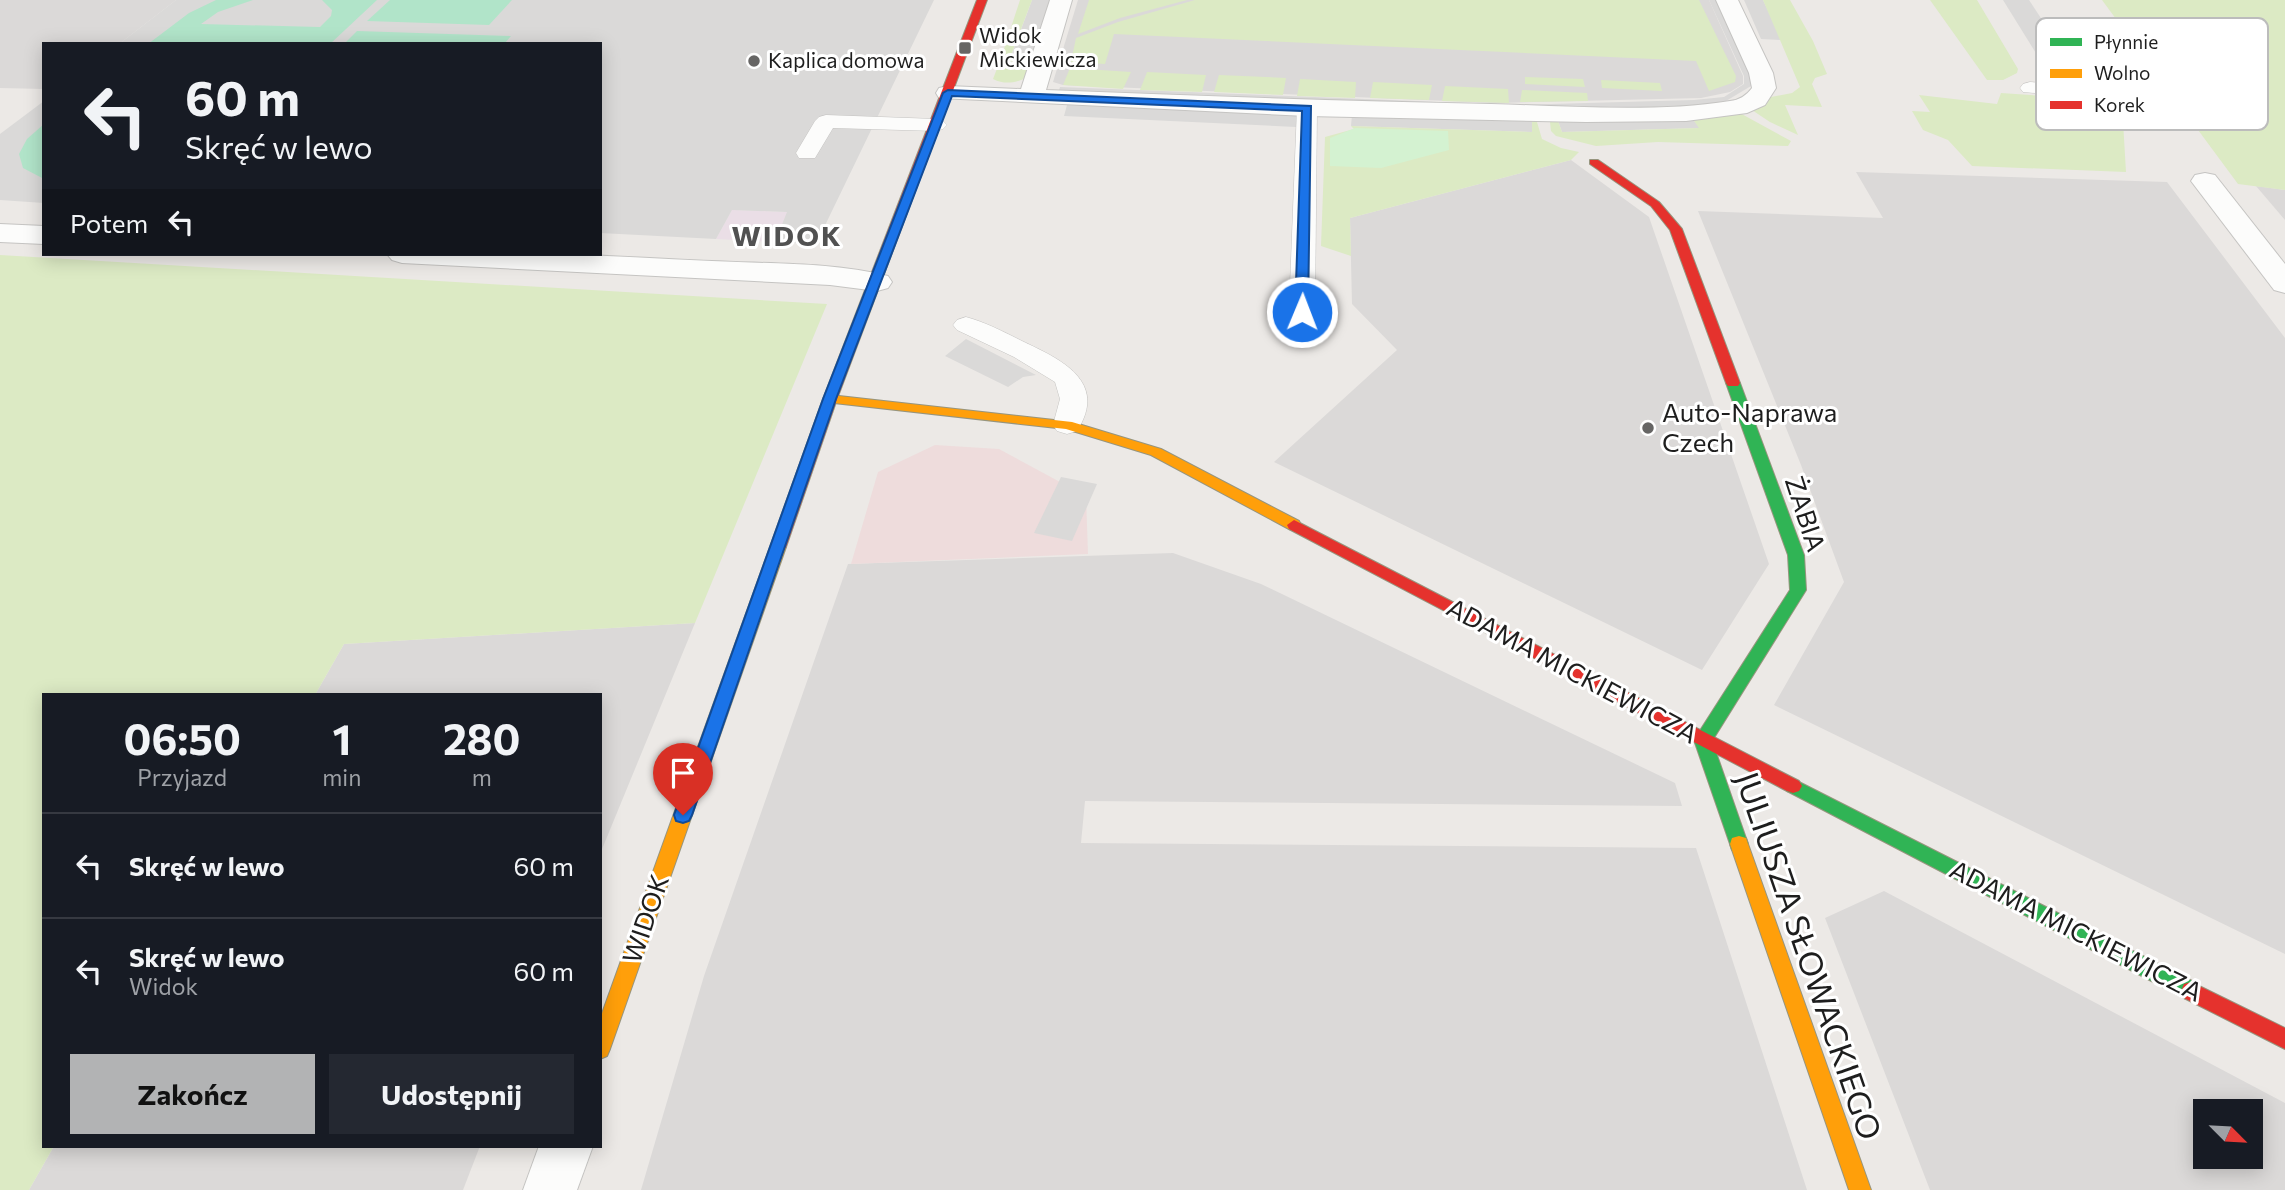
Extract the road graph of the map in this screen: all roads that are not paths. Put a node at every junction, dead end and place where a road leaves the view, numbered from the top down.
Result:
1 (982, 0) edge
2 (1061, 0) edge
3 (1727, 0) edge
4 (2030, 88) dead end
5 (2036, 88) edge
6 (948, 93) junction
7 (1031, 97) junction
8 (1307, 108) junction
9 (936, 125) junction
10 (807, 153) dead end
11 (1594, 162) dead end
12 (2206, 181) dead end
13 (0, 233) edge
14 (42, 235) edge
15 (441, 256) edge
16 (877, 282) junction
17 (2285, 284) edge
18 (1302, 312) dead end
19 (966, 324) dead end
20 (830, 399) junction
21 (1067, 425) junction
22 (1703, 740) junction
23 (2285, 1039) edge
24 (602, 1043) edge
25 (565, 1148) edge
26 (550, 1190) edge
27 (1860, 1190) edge

1 - 6 street, WIDOK
2 - 7 street
3 - 8 street
4 - 5 lane
6 - 7 street
6 - 9 street, WIDOK
7 - 8 street
8 - 18 lane
9 - 10 lane
9 - 16 street, WIDOK
11 - 22 street, ŻABIA
12 - 17 street
13 - 14 street
15 - 16 street
16 - 20 street, WIDOK
19 - 21 lane
20 - 21 street, ADAMA MICKIEWICZA
20 - 24 street, WIDOK
21 - 22 street, ADAMA MICKIEWICZA
22 - 23 street, ADAMA MICKIEWICZA
22 - 27 street, JULIUSZA SŁOWACKIEGO
25 - 26 street

